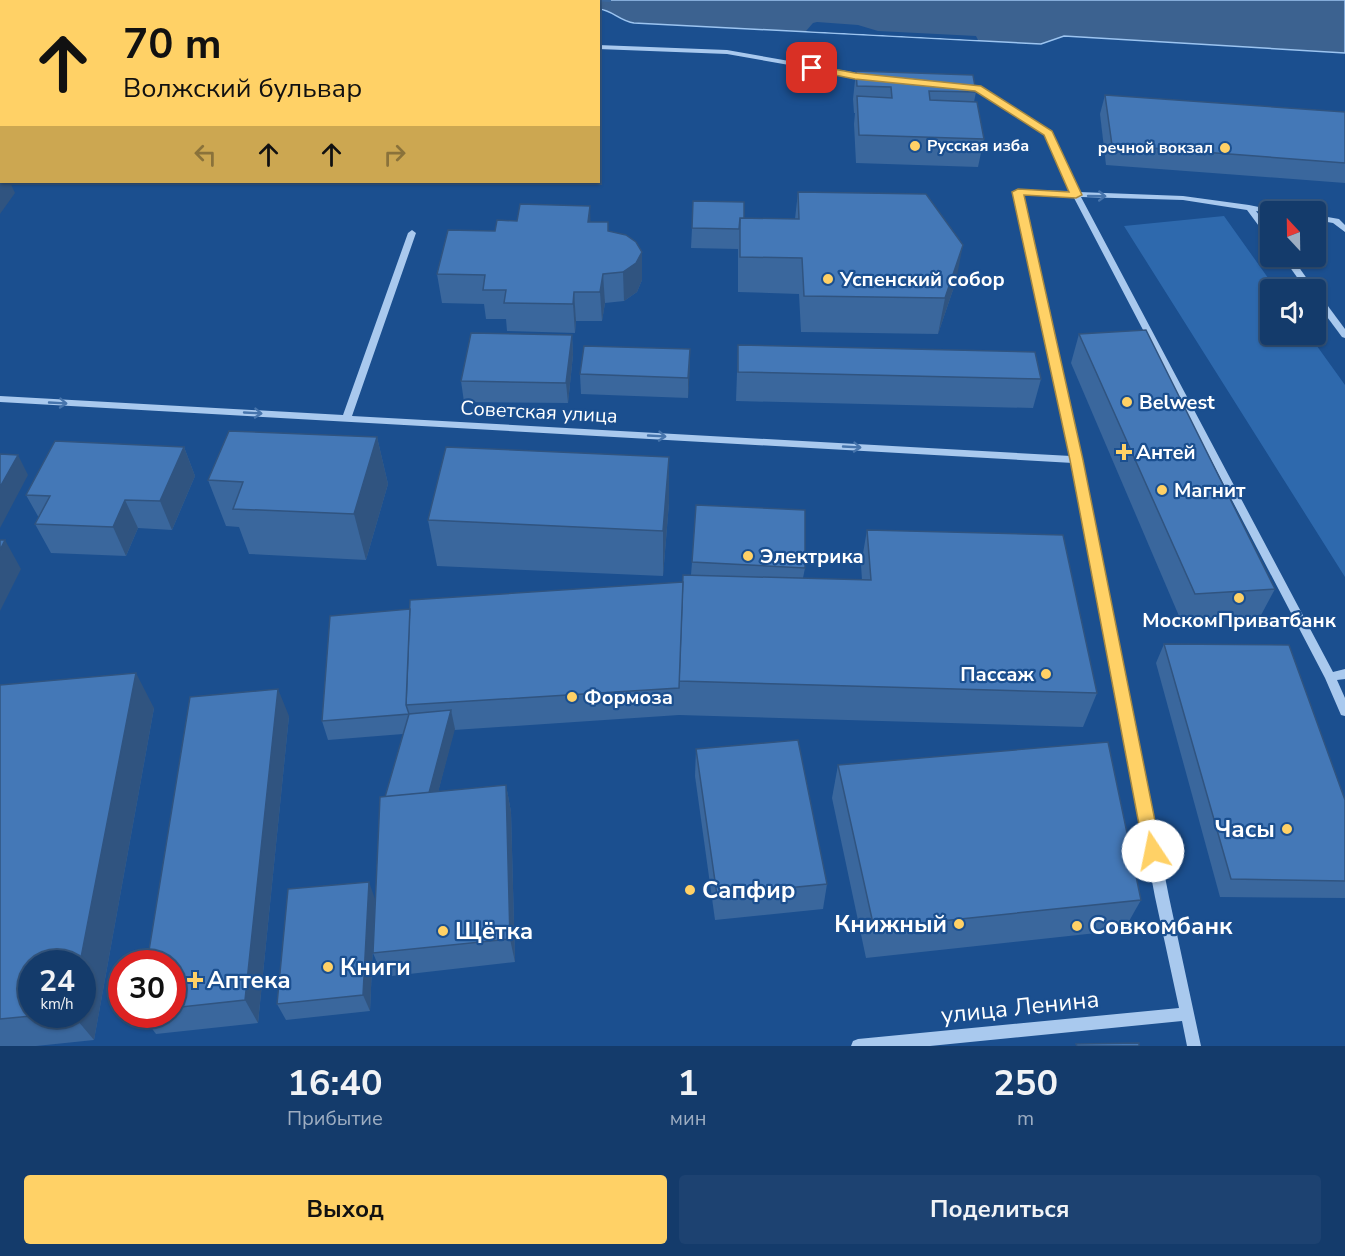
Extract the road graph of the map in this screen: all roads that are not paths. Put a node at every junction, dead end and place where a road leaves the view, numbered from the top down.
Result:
1 (600, 47) edge
2 (878, 78) edge
3 (955, 86) edge
4 (1076, 195) junction
5 (1249, 207) junction
6 (1260, 209) edge
7 (1326, 220) edge
8 (1260, 222) edge
9 (1345, 229) edge
10 (412, 233) dead end
11 (1326, 309) edge
12 (1345, 335) edge
13 (0, 399) edge
14 (346, 419) junction
15 (1077, 460) junction
16 (1345, 674) edge
17 (1330, 677) junction
18 (1345, 711) edge
19 (1185, 1014) junction
20 (858, 1046) edge
21 (1194, 1046) edge

1 - 2 street
3 - 4 street
4 -> 5 street
4 - 15 street
4 - 17 street
5 - 6 street
5 - 8 street
7 - 9 street
10 - 14 street
11 - 12 street
13 -> 14 street, Советская улица
14 -> 15 street, Советская улица
15 - 19 street
16 - 17 street
17 - 18 street
19 - 20 street, улица Ленина
19 - 21 street

